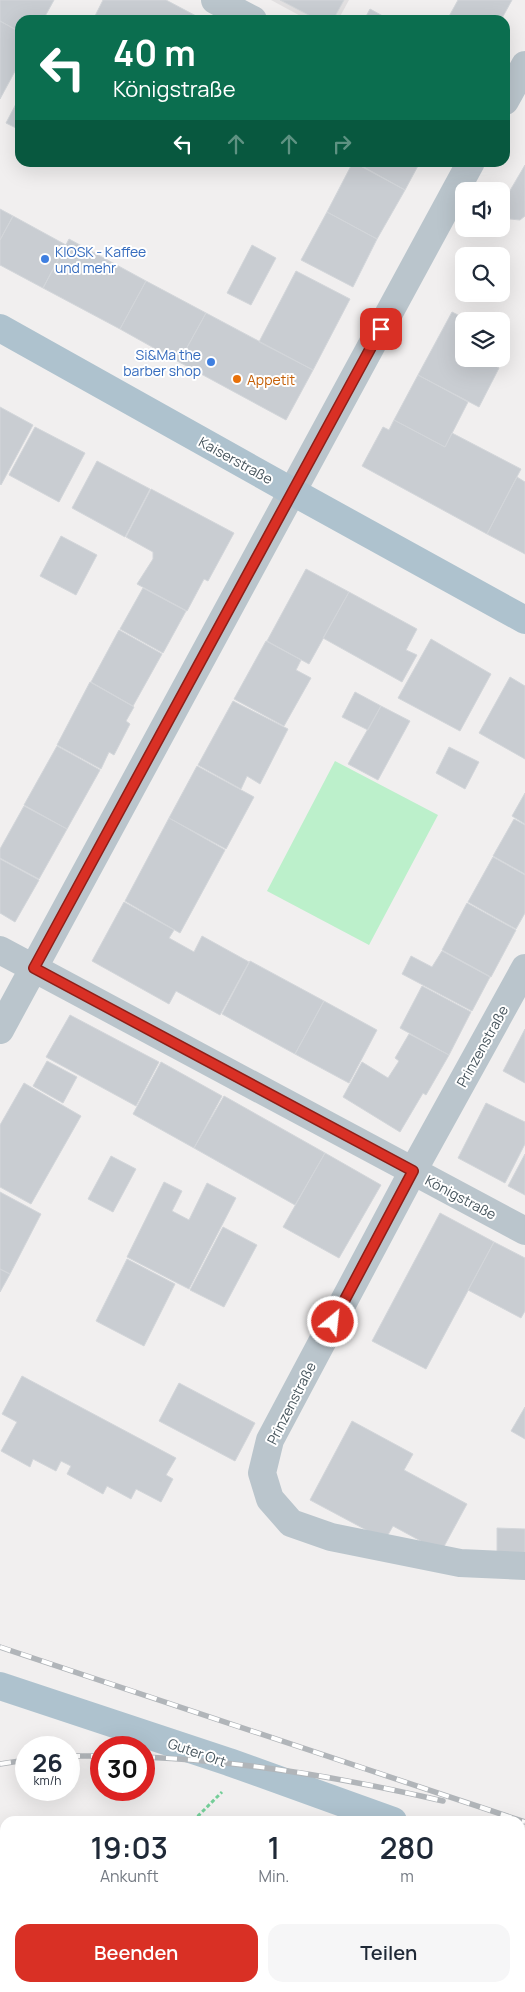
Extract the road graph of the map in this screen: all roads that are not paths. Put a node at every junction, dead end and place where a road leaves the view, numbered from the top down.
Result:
1 (215, 0) edge
2 (244, 15) edge
3 (525, 65) edge
4 (510, 92) edge
5 (468, 167) edge
6 (0, 328) edge
7 (293, 492) junction
8 (525, 620) edge
9 (0, 950) edge
10 (34, 968) junction
11 (525, 968) edge
12 (0, 1030) edge
13 (413, 1171) junction
14 (525, 1231) edge
15 (525, 1566) edge
16 (0, 1686) edge
17 (379, 1816) edge

1 - 2 street
3 - 4 street
5 - 7 street
6 - 7 main road, Kaiserstraße
7 - 8 main road, Kaiserstraße
7 - 10 street
9 - 10 street, Königstraße
10 - 12 street
10 - 13 street, Königstraße
11 - 13 street, Prinzenstraße
13 - 14 street, Königstraße
13 - 15 street, Prinzenstraße
16 - 17 main road, Guter Ort

